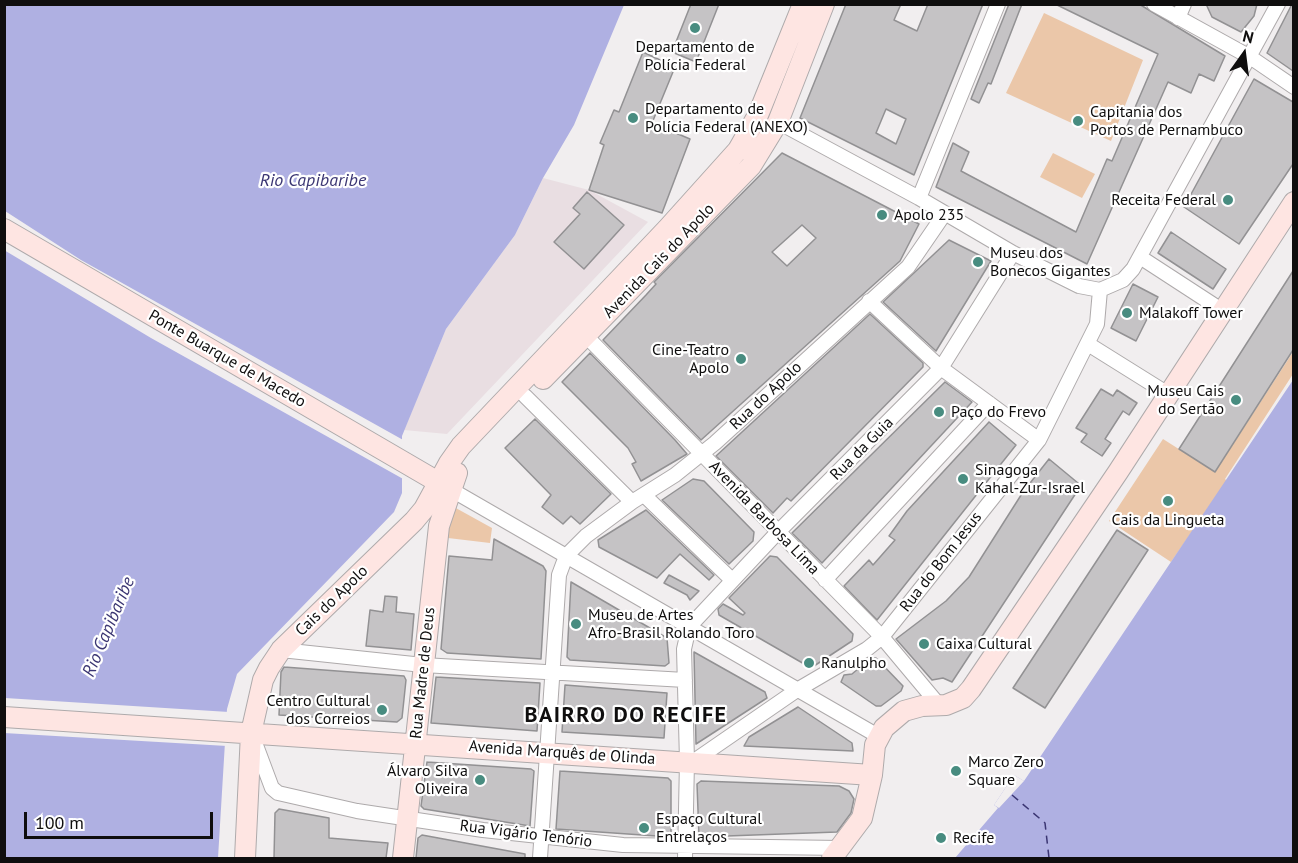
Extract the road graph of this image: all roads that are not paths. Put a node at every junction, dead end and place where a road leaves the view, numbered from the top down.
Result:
1 (803, 4) edge
2 (824, 4) edge
3 (998, 4) edge
4 (1154, 4) edge
5 (1184, 4) edge
6 (1278, 4) edge
7 (1178, 18) junction
8 (1250, 57) junction
9 (1293, 87) edge
10 (778, 122) junction
11 (919, 198) junction
12 (1293, 202) edge
13 (945, 213) junction
14 (4, 229) edge
15 (1013, 253) junction
16 (1140, 256) junction
17 (1100, 290) junction
18 (869, 301) junction
19 (1223, 311) junction
20 (586, 336) junction
21 (1088, 344) junction
22 (941, 368) junction
23 (1168, 394) junction
24 (525, 396) junction
25 (989, 404) junction
26 (1039, 440) junction
27 (702, 455) junction
28 (445, 485) junction
29 (638, 499) junction
30 (778, 532) junction
31 (566, 555) junction
32 (732, 580) junction
33 (825, 580) junction
34 (689, 627) junction
35 (882, 637) junction
36 (281, 650) junction
37 (423, 665) junction
38 (553, 672) junction
39 (685, 680) junction
40 (797, 690) junction
41 (938, 704) junction
42 (4, 717) edge
43 (243, 733) junction
44 (878, 736) junction
45 (415, 744) junction
46 (549, 753) junction
47 (690, 761) junction
48 (872, 775) junction
49 (408, 817) junction
50 (542, 837) junction
51 (623, 852) edge
52 (685, 853) edge
53 (837, 853) edge
54 (245, 858) edge
55 (402, 858) edge
56 (540, 858) edge

1 - 28 main road, Avenida Cais do Apolo
2 - 10 main road, Avenida Cais do Apolo
3 - 11 street
4 - 7 street
5 - 7 street
6 - 8 street
7 - 8 street
8 - 9 street
8 - 16 street
10 - 11 street
10 - 20 main road, Avenida Cais do Apolo
11 - 13 street
12 - 19 main road
13 - 15 street
13 - 18 street, Rua do Apolo
14 - 28 main road, Ponte Buarque de Macedo
15 - 17 street
15 - 22 street, Rua da Guia
16 - 17 street
16 - 19 street
17 - 21 street, Rua do Bom Jesus
18 - 22 street
18 - 27 street, Rua do Apolo
19 - 23 main road
20 - 24 main road, Avenida Cais do Apolo
20 - 27 street, Avenida Barbosa Lima
21 - 23 street
21 - 26 street, Rua do Bom Jesus
22 - 25 street
22 - 30 street, Rua da Guia
23 - 41 main road
24 - 28 main road, Avenida Cais do Apolo
24 - 29 street
25 - 26 street
25 - 33 street
26 - 35 street, Rua do Bom Jesus
27 - 29 street, Rua do Apolo
27 - 30 street, Avenida Barbosa Lima
28 - 31 street
28 - 36 main road, Cais do Apolo
28 - 37 main road, Rua Madre de Deus
29 - 31 street, Rua do Apolo
29 - 32 street
30 - 32 street, Rua da Guia
30 - 33 street, Avenida Barbosa Lima
31 - 34 street
31 - 38 street
32 - 34 street, Rua da Guia
33 - 35 street, Avenida Barbosa Lima
34 - 39 street
34 - 40 street
35 - 40 street, Rua do Bom Jesus
35 - 41 street, Avenida Barbosa Lima
36 - 37 street
36 - 43 main road, Cais do Apolo
37 - 38 street
37 - 45 main road, Rua Madre de Deus
38 - 39 street
38 - 46 street
39 - 47 street
40 - 44 street
40 - 47 street, Rua do Bom Jesus
41 - 44 main road
42 - 43 main road, Avenida Marquês de Olinda
43 - 45 main road, Avenida Marquês de Olinda
43 - 49 street, Rua Vigário Tenório
43 - 54 main road, Cais do Apolo
44 - 48 main road
45 - 46 main road, Avenida Marquês de Olinda
45 - 49 main road, Rua Madre de Deus
46 - 47 main road, Avenida Marquês de Olinda
46 - 50 street
47 - 48 main road, Avenida Marquês de Olinda
47 - 52 street
48 - 53 main road
49 - 50 street, Rua Vigário Tenório
49 - 55 main road, Rua Madre de Deus
50 - 51 street, Rua Vigário Tenório
50 - 56 street
51 - 52 street, Rua Vigário Tenório
52 - 53 street, Rua Vigário Tenório

